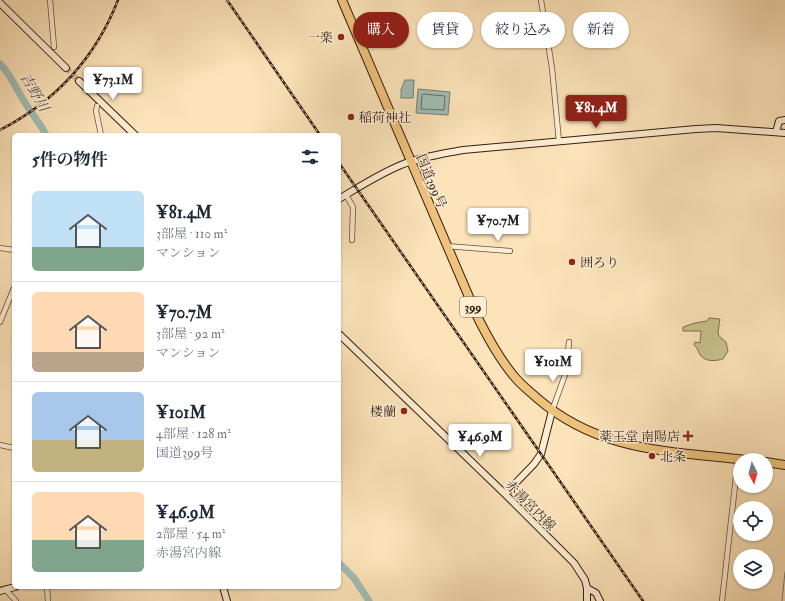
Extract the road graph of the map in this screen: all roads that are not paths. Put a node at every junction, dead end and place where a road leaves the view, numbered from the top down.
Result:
1 (50, 0) edge
2 (342, 0) edge
3 (541, 0) edge
4 (0, 3) edge
5 (54, 48) dead end
6 (66, 68) tunnel mouth
7 (79, 81) tunnel mouth
8 (97, 106) dead end
9 (785, 120) edge
10 (776, 132) junction
11 (101, 133) edge
12 (133, 133) edge
13 (785, 133) edge
14 (559, 142) junction
15 (410, 162) junction
16 (346, 195) junction
17 (341, 198) edge
18 (352, 240) dead end
19 (446, 246) junction
20 (0, 248) edge
21 (12, 250) edge
22 (510, 251) dead end
23 (12, 293) edge
24 (0, 322) edge
25 (341, 336) edge
26 (570, 342) dead end
27 (552, 411) junction
28 (0, 445) edge
29 (12, 448) edge
30 (733, 459) edge
31 (773, 463) edge
32 (785, 465) edge
33 (737, 493) edge
34 (505, 494) junction
35 (587, 588) junction
36 (47, 589) edge
37 (224, 589) edge
38 (3, 590) edge
39 (16, 601) edge
40 (48, 601) edge
41 (227, 601) edge
42 (587, 601) edge
43 (600, 601) edge
44 (722, 601) edge

1 - 5 street
2 - 15 highway, 国道399号 / 399
3 - 14 street
4 - 6 street
7 - 12 street
8 - 11 street
9 - 10 street
10 - 13 street
10 - 14 street
14 - 15 street
15 - 16 street
15 - 19 highway, 国道399号 / 399
16 - 17 street
16 - 18 street
19 - 22 street
19 - 27 highway, 国道399号 / 399
20 - 21 street
23 - 24 street
25 - 34 street, 赤湯宮内線
26 - 27 street
27 - 30 highway, 国道399号 / 399
27 - 34 street
28 - 29 street
31 - 32 highway
33 - 44 street
34 - 35 street, 赤湯宮内線
35 - 42 street, 赤湯宮内線
35 - 43 street
36 - 40 street
37 - 41 street
38 - 39 street

